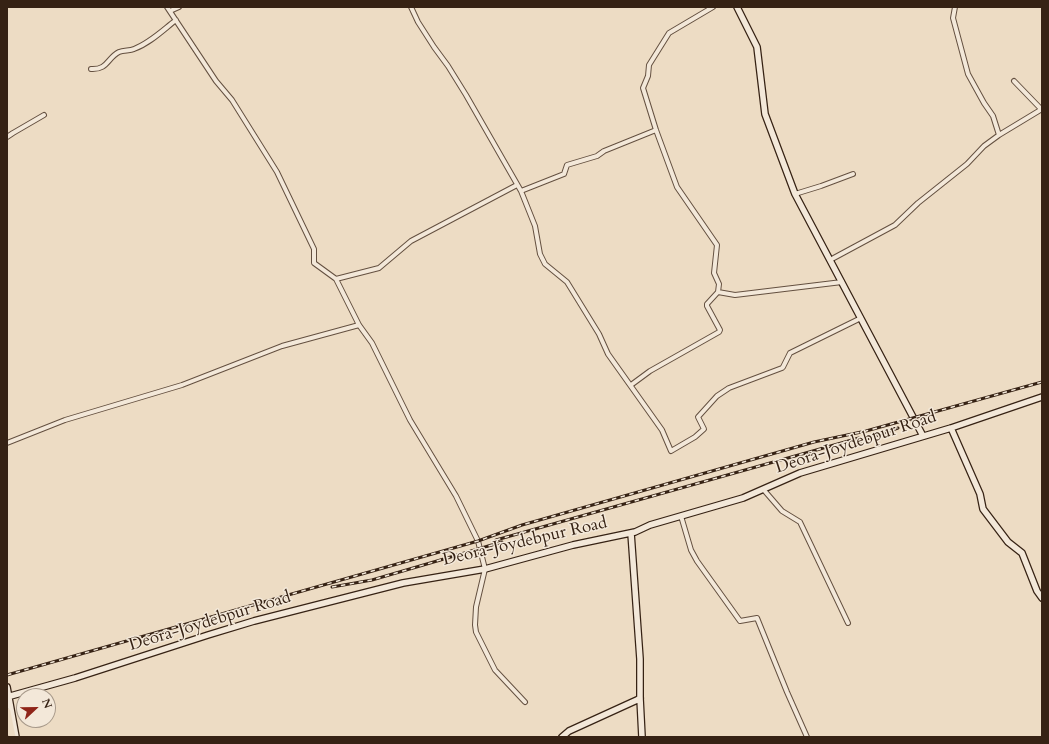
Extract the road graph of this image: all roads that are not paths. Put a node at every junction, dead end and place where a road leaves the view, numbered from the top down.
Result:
1 (167, 7) edge
2 (179, 7) edge
3 (411, 7) edge
4 (713, 7) edge
5 (737, 7) edge
6 (955, 7) edge
7 (170, 11) junction
8 (176, 20) junction
9 (91, 69) dead end
10 (1014, 81) dead end
11 (1042, 110) edge
12 (44, 115) dead end
13 (656, 130) junction
14 (998, 135) junction
15 (7, 137) edge
16 (853, 174) dead end
17 (517, 185) junction
18 (521, 192) junction
19 (795, 194) junction
20 (830, 260) junction
21 (336, 279) junction
22 (842, 282) junction
23 (718, 292) junction
24 (861, 318) junction
25 (359, 325) junction
26 (631, 386) junction
27 (1042, 397) edge
28 (951, 428) junction
29 (923, 436) junction
30 (7, 443) edge
31 (763, 489) junction
32 (681, 516) junction
33 (631, 533) junction
34 (485, 569) junction
35 (1042, 598) edge
36 (848, 622) dead end
37 (7, 687) edge
38 (8, 697) edge
39 (640, 698) junction
40 (525, 702) dead end
41 (7, 712) edge
42 (806, 736) edge
43 (12, 737) edge
44 (16, 737) edge
45 (562, 737) edge
46 (642, 737) edge
47 (801, 737) edge

1 - 7 street
2 - 7 street
3 - 17 street
4 - 13 street
5 - 19 street
6 - 14 street
7 - 8 street
8 - 9 street
8 - 21 street
10 - 11 street
11 - 14 street
12 - 15 street
13 - 18 street
13 - 23 street
14 - 20 street
16 - 19 street
17 - 18 street
17 - 21 street
18 - 26 street
19 - 20 street
20 - 22 street
21 - 25 street
22 - 23 street
22 - 24 street
23 - 26 street
24 - 26 street
24 - 29 street
25 - 30 street
25 - 34 street
27 - 28 street, Deora-Joydebpur Road
28 - 29 street, Deora-Joydebpur Road
28 - 35 street
29 - 31 street, Deora-Joydebpur Road
31 - 32 street, Deora-Joydebpur Road
31 - 36 street
32 - 33 street, Deora-Joydebpur Road
32 - 42 street
33 - 34 street, Deora-Joydebpur Road
33 - 39 street
34 - 38 street, Deora-Joydebpur Road
34 - 40 street
37 - 38 street
38 - 44 street
39 - 45 street
39 - 46 street
41 - 43 highway
42 - 47 street

